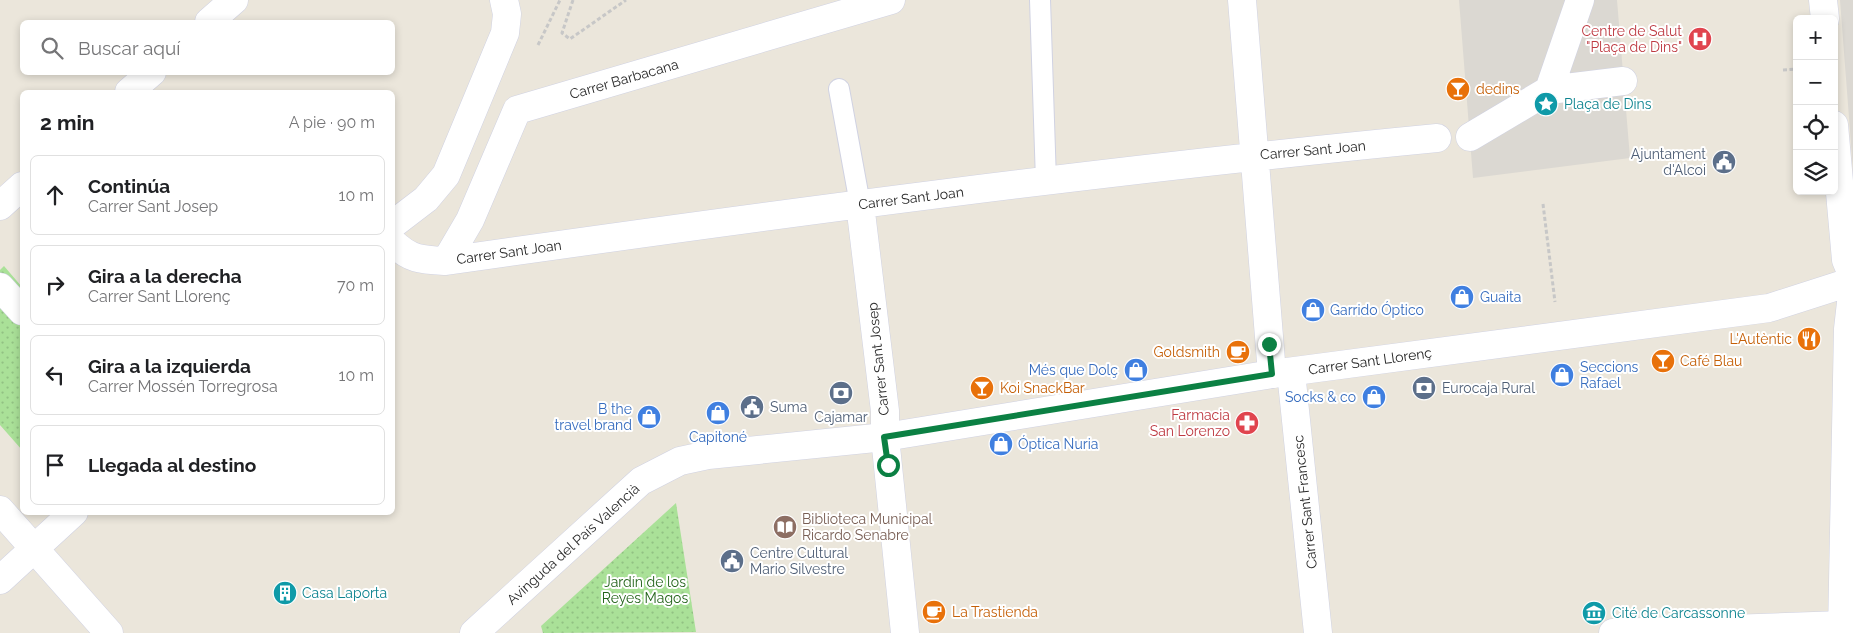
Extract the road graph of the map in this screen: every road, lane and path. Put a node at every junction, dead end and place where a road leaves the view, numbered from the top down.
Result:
1 (234, 0) edge
2 (504, 0) edge
3 (573, 0) edge
4 (626, 0) edge
5 (891, 0) edge
6 (1040, 0) edge
7 (1242, 0) edge
8 (1580, 0) edge
9 (1824, 0) edge
10 (1825, 15) edge
11 (211, 20) edge
12 (1793, 69) edge
13 (1783, 70) dead end
14 (149, 75) edge
15 (1623, 81) dead end
16 (839, 89) dead end
17 (131, 90) edge
18 (1549, 90) junction
19 (1470, 137) dead end
20 (1437, 138) dead end
21 (1836, 150) edge
22 (1255, 156) junction
23 (1046, 181) junction
24 (20, 188) edge
25 (860, 204) junction
26 (1543, 204) dead end
27 (0, 206) edge
28 (395, 223) edge
29 (395, 245) edge
30 (446, 261) junction
31 (1853, 279) edge
32 (1853, 285) edge
33 (0, 286) edge
34 (20, 309) edge
35 (1559, 335) junction
36 (1282, 373) junction
37 (884, 437) junction
38 (0, 510) edge
39 (71, 515) edge
40 (36, 548) junction
41 (0, 580) edge
42 (1842, 629) edge
43 (109, 633) edge
44 (474, 633) edge
45 (905, 633) edge
46 (1318, 633) edge
47 (1613, 633) edge

1 - 11 street
2 - 28 street
3 - 4 path
5 - 30 street, Carrer Barbacana
6 - 23 lane
7 - 22 street, Carrer Sant Francesc
8 - 18 street
9 - 10 street
12 - 13 path
14 - 17 street
15 - 18 street
16 - 25 lane
18 - 19 street
20 - 22 street, Carrer Sant Joan
21 - 31 street
22 - 23 street, Carrer Sant Joan
22 - 36 street, Carrer Sant Francesc
23 - 25 street, Carrer Sant Joan
24 - 27 street
25 - 30 street, Carrer Sant Joan
25 - 37 street, Carrer Sant Josep
26 - 35 path
29 - 30 street, Carrer Sant Joan
31 - 35 street, Carrer Sant Llorenç
32 - 42 street
33 - 34 street
35 - 36 street, Carrer Sant Llorenç
36 - 37 street, Carrer Sant Llorenç
36 - 46 street, Carrer Sant Francesc
37 - 44 street, Avinguda del País Valencià
37 - 45 street, Carrer Sant Josep
38 - 40 street
39 - 40 street
40 - 41 street
40 - 43 street
42 - 47 street

